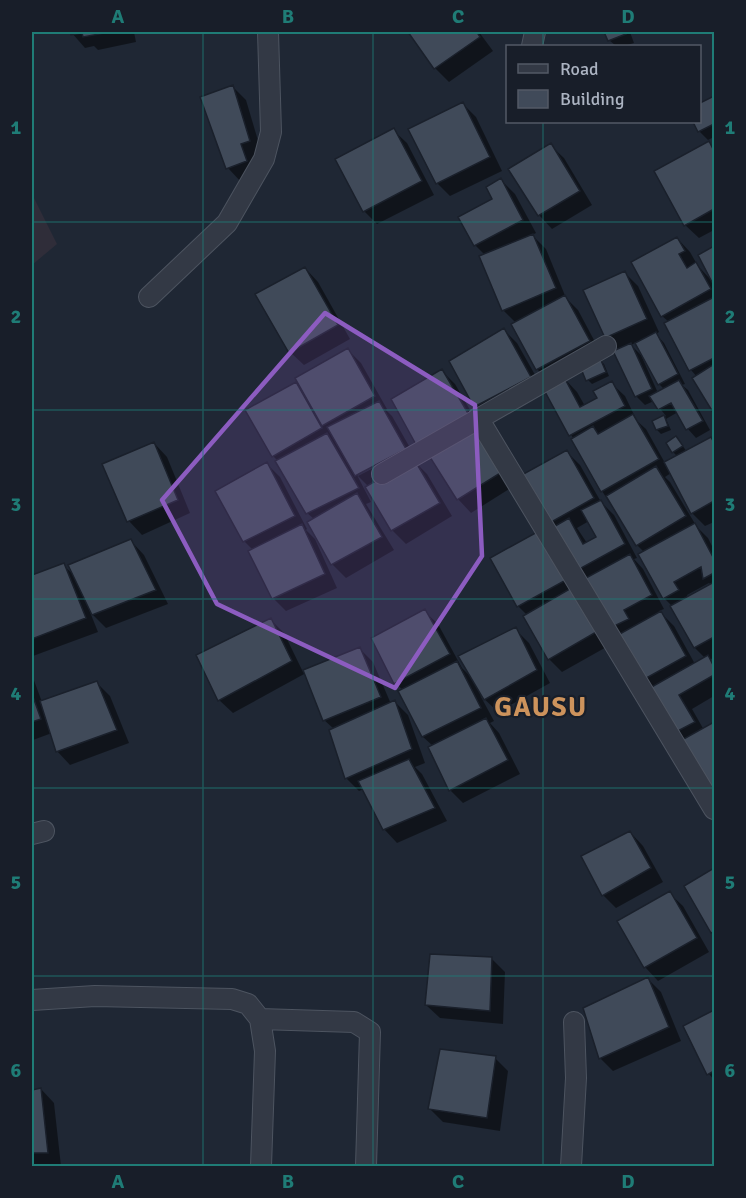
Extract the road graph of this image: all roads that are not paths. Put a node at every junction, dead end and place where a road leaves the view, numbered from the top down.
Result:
1 (268, 32) edge
2 (149, 297) dead end
3 (606, 346) dead end
4 (478, 418) junction
5 (382, 474) dead end
6 (714, 809) edge
7 (32, 1000) edge
8 (260, 1019) junction
9 (574, 1022) dead end
10 (261, 1167) edge
11 (366, 1167) edge
12 (571, 1167) edge

1 - 2 street
3 - 4 street
4 - 5 street
4 - 6 street
7 - 8 street
8 - 10 street
8 - 11 street
9 - 12 street

